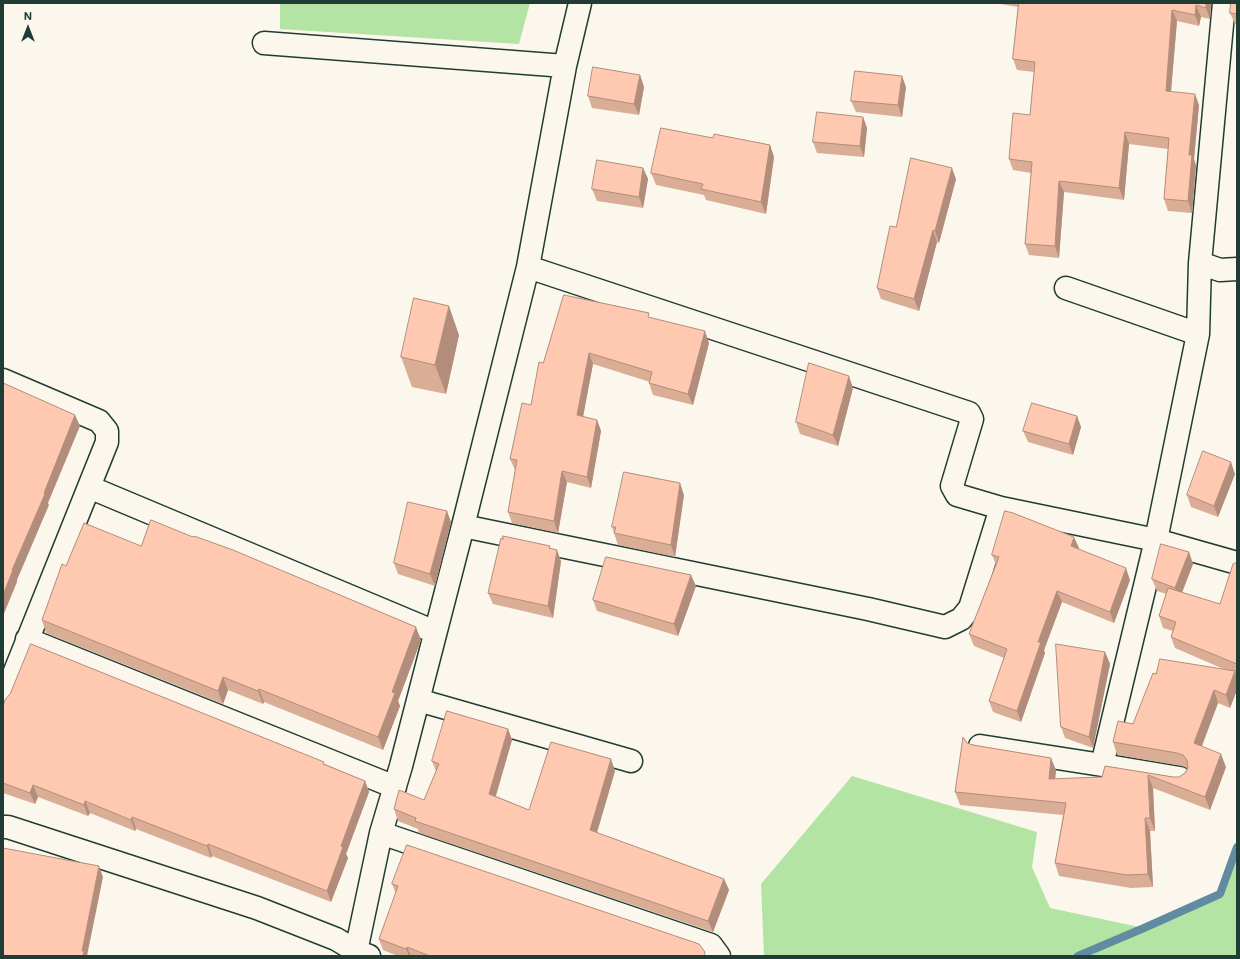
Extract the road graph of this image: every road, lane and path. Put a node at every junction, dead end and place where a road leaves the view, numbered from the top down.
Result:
1 (580, 3) edge
2 (1224, 3) edge
3 (264, 43) dead end
4 (565, 66) junction
5 (1200, 263) junction
6 (528, 266) junction
7 (1237, 269) edge
8 (1066, 288) dead end
9 (1198, 334) junction
10 (3, 380) edge
11 (89, 487) junction
12 (1001, 508) junction
13 (463, 526) junction
14 (1156, 540) junction
15 (1237, 563) edge
16 (435, 632) junction
17 (27, 639) junction
18 (418, 700) junction
19 (3, 702) edge
20 (980, 746) edge
21 (631, 761) dead end
22 (1102, 766) junction
23 (1180, 778) edge
24 (395, 787) junction
25 (3, 827) edge
26 (381, 833) junction
27 (360, 954) edge
28 (719, 956) edge

1 - 4 street
2 - 5 street
3 - 4 street
4 - 6 street
5 - 7 street
5 - 9 street
6 - 12 street
6 - 13 street
8 - 9 street
9 - 14 street
10 - 11 street
11 - 16 street
11 - 17 street
12 - 13 street
12 - 14 street
13 - 16 street
14 - 15 street
14 - 22 street
16 - 18 street
17 - 19 street
17 - 24 street
18 - 21 street
18 - 24 street
20 - 22 street
22 - 23 street
24 - 26 street
25 - 27 street
26 - 27 street
26 - 28 street

